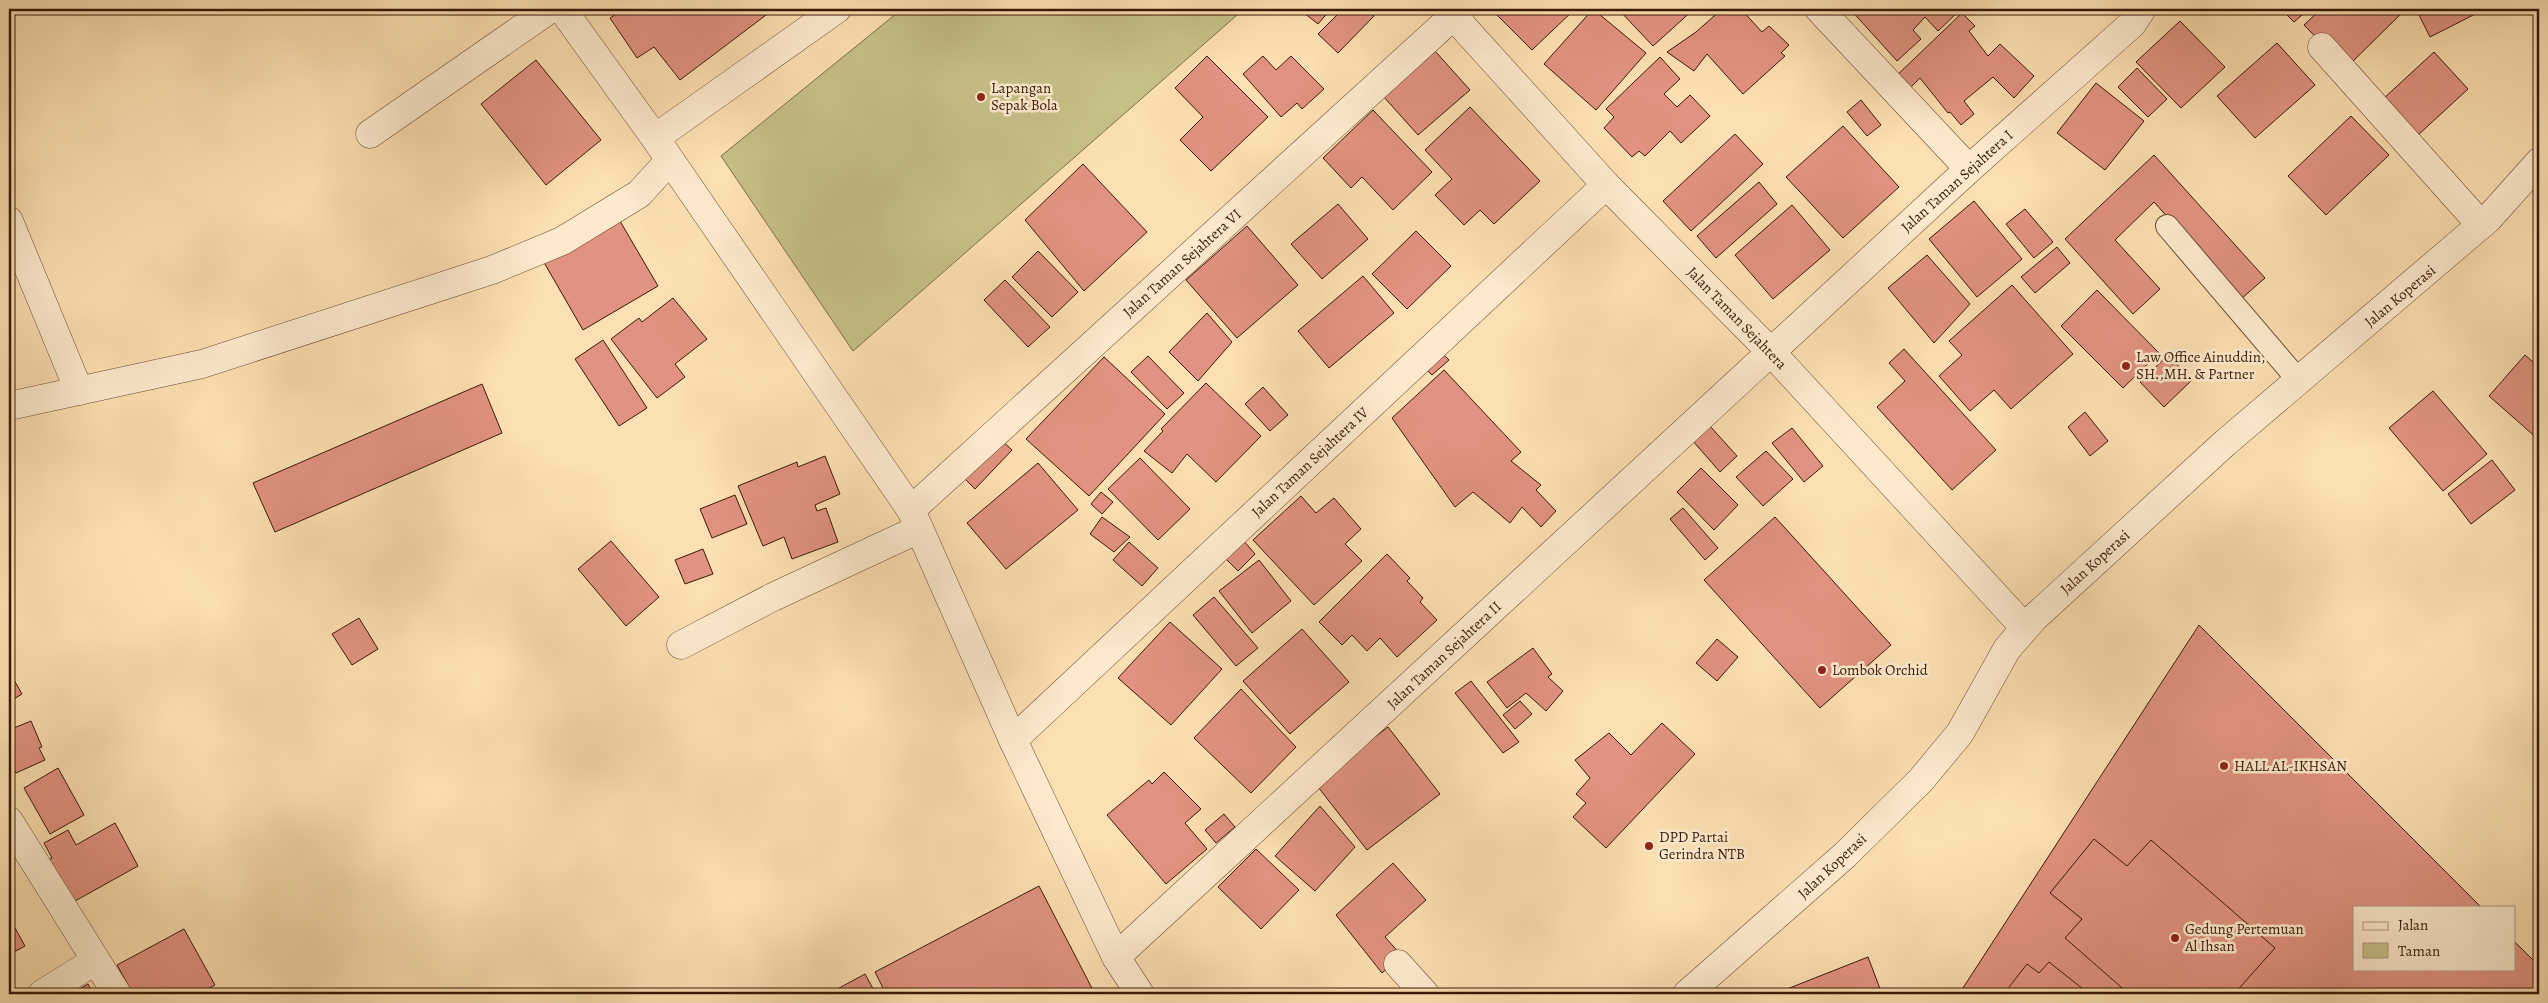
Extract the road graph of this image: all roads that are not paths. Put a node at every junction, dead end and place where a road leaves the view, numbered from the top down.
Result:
1 (550, 9) edge
2 (562, 9) edge
3 (837, 9) edge
4 (1819, 9) edge
5 (2142, 9) edge
6 (1454, 11) edge
7 (2322, 47) dead end
8 (370, 134) dead end
9 (662, 149) junction
10 (2539, 162) edge
11 (1969, 168) junction
12 (1606, 185) junction
13 (9, 221) edge
14 (2481, 225) junction
15 (2167, 226) dead end
16 (1771, 352) junction
17 (2299, 381) junction
18 (79, 390) junction
19 (9, 406) edge
20 (915, 520) junction
21 (2025, 628) junction
22 (681, 645) dead end
23 (1013, 740) junction
24 (9, 821) edge
25 (1116, 957) junction
26 (95, 961) junction
27 (1398, 964) dead end
28 (42, 994) edge
29 (117, 994) edge
30 (1140, 994) edge
31 (1425, 994) edge
32 (1687, 994) edge

1 - 8 street
2 - 9 street
3 - 9 street
4 - 11 street
5 - 11 street, Jalan Taman Sejahtera I
6 - 12 street, Jalan Taman Sejahtera
6 - 20 street, Jalan Taman Sejahtera VI
7 - 14 street
9 - 18 street
9 - 20 street
10 - 14 street, Jalan Koperasi
11 - 16 street, Jalan Taman Sejahtera I
12 - 16 street, Jalan Taman Sejahtera
12 - 23 street, Jalan Taman Sejahtera IV
13 - 18 street
14 - 17 street, Jalan Koperasi
15 - 17 lane
16 - 21 street, Jalan Taman Sejahtera
16 - 25 street, Jalan Taman Sejahtera II
17 - 21 street, Jalan Koperasi
18 - 19 street
20 - 22 street, Jalan Taman Sejahtera VI
20 - 23 street
21 - 32 street, Jalan Koperasi
23 - 25 street
24 - 26 street
25 - 30 street
26 - 28 street
26 - 29 street
27 - 31 street

